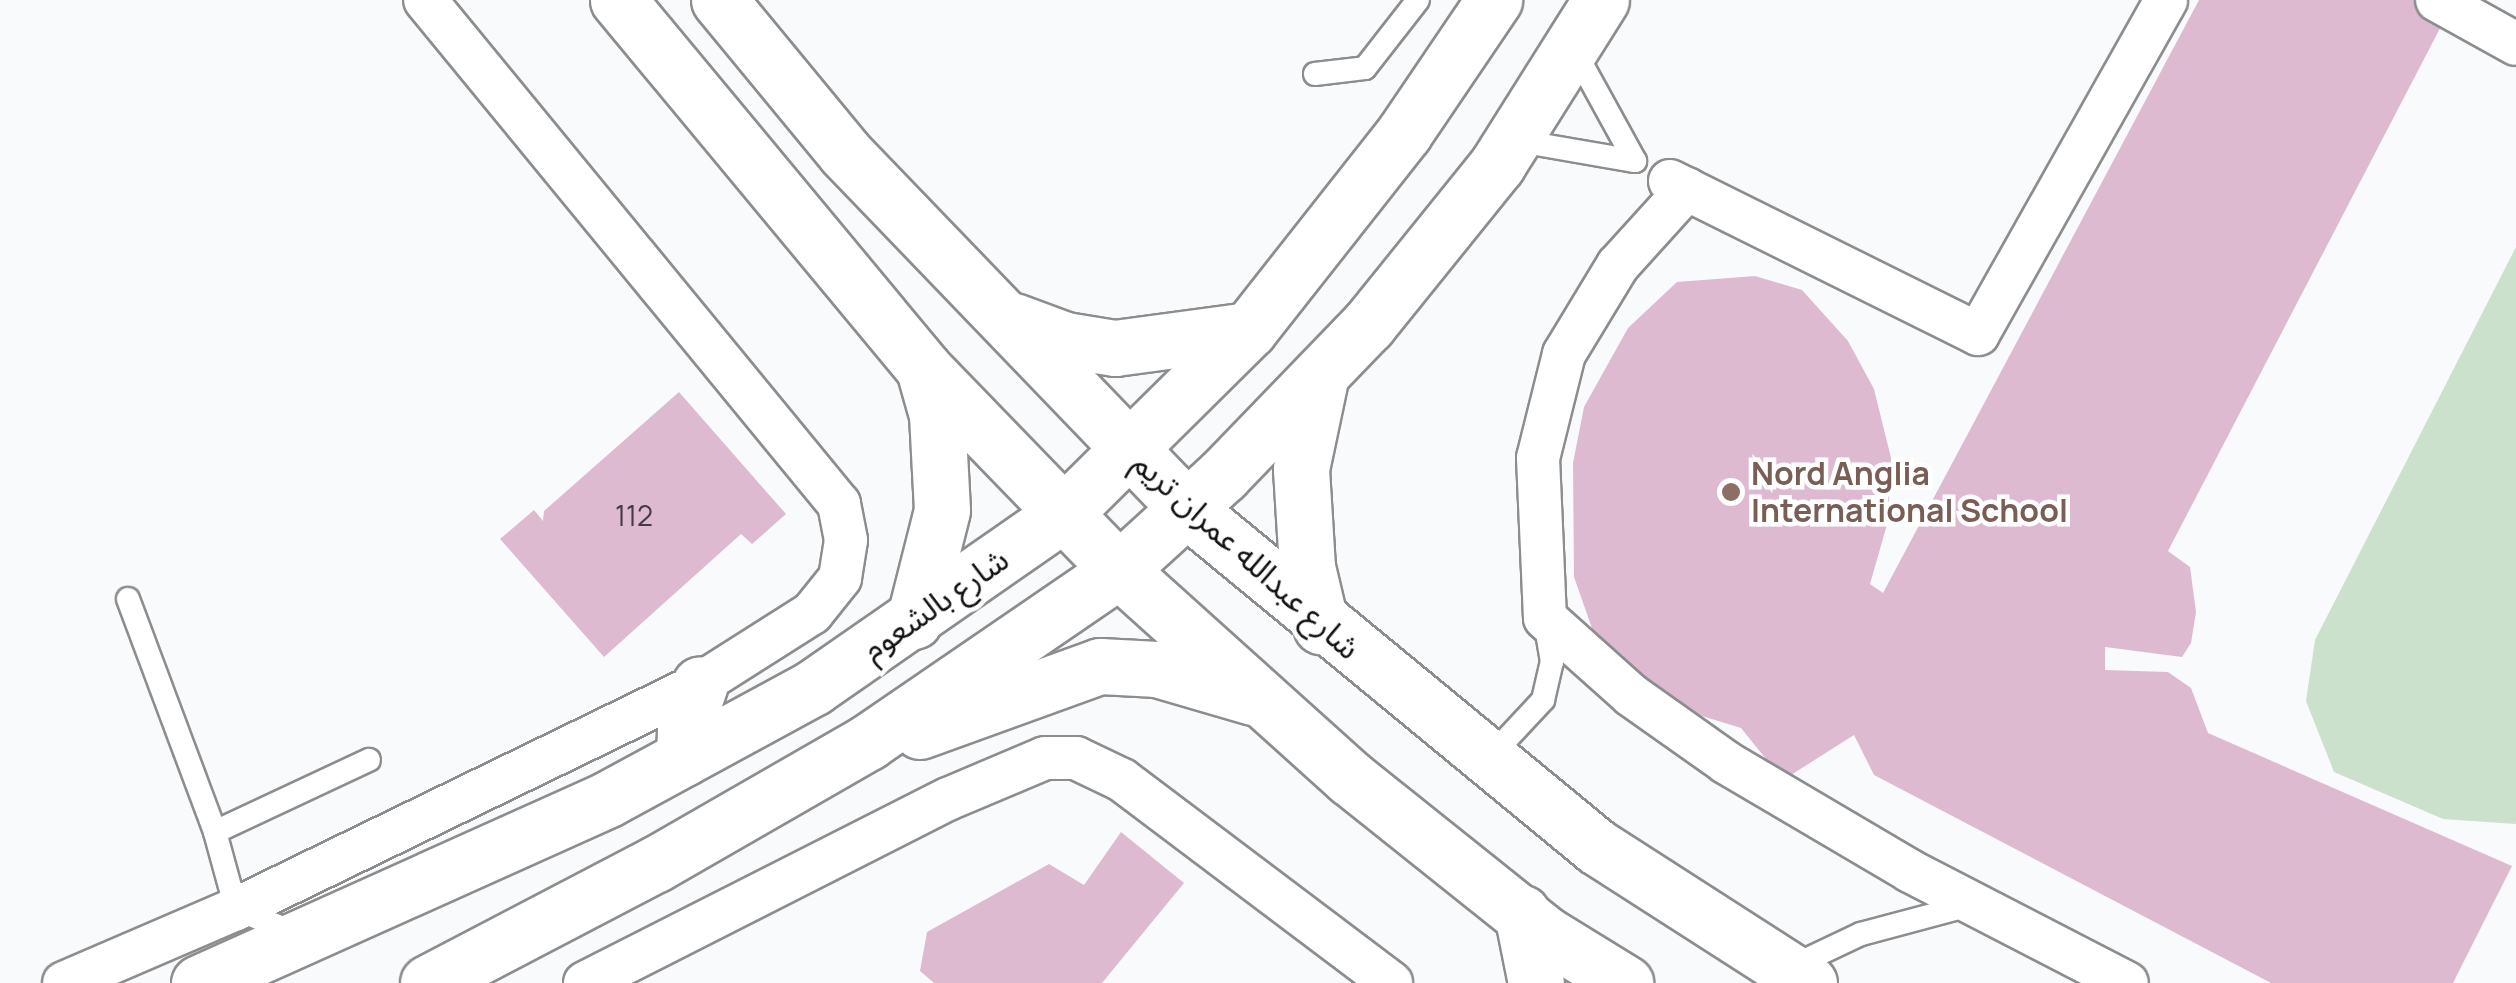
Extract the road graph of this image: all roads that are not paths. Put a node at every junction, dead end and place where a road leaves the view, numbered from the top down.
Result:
1 (425, 0) edge
2 (618, 0) edge
3 (718, 0) edge
4 (1418, 0) edge
5 (1494, 0) edge
6 (1601, 0) edge
7 (2166, 0) edge
8 (2436, 0) edge
9 (2516, 44) edge
10 (1572, 47) junction
11 (1315, 74) dead end
12 (1513, 140) junction
13 (1664, 177) junction
14 (1006, 318) junction
15 (1249, 330) junction
16 (924, 369) junction
17 (1321, 374) junction
18 (1132, 452) junction
19 (1188, 510) junction
20 (1064, 513) junction
21 (1120, 570) junction
22 (128, 599) dead end
23 (1545, 618) junction
24 (914, 622) junction
25 (1321, 626) junction
26 (700, 684) junction
27 (1264, 700) junction
28 (868, 742) junction
29 (684, 758) junction
30 (369, 760) dead end
31 (1488, 760) junction
32 (215, 832) junction
33 (1978, 902) junction
34 (236, 909) junction
35 (1522, 913) junction
36 (302, 936) junction
37 (1798, 976) edge
38 (439, 982) edge
39 (64, 983) edge
40 (199, 983) edge
41 (585, 983) edge
42 (1391, 983) edge
43 (1536, 983) edge
44 (1626, 983) edge
45 (2127, 983) edge

1 - 26 street
2 - 16 street
3 - 14 street, شارع عبدالله عمران تريم
4 - 11 lane
5 - 15 street, شارع بالشعوم
6 - 10 street
7 - 13 street
8 - 9 street
10 - 12 street
10 - 13 lane
12 - 13 lane
12 - 17 street
13 - 23 street
14 - 15 street
14 - 18 street, شارع عبدالله عمران تريم
15 - 18 street, شارع بالشعوم
16 - 20 street
16 - 24 street
17 - 19 street
17 - 25 street
18 - 19 street, شارع عبدالله عمران تريم
18 - 20 street, شارع بالشعوم
19 - 21 street
19 - 25 street, شارع عبدالله عمران تريم
20 - 21 street
20 - 24 street, شارع بالشعوم
21 - 27 street
21 - 28 street
22 - 32 lane
23 - 31 lane
23 - 33 street
24 - 29 street, شارع بالشعوم
25 - 31 street, شارع عبدالله عمران تريم
26 - 29 street
26 - 34 street
27 - 28 street
27 - 35 street
28 - 38 street
29 - 36 street, شارع بالشعوم
30 - 32 lane
31 - 37 street, شارع عبدالله عمران تريم
32 - 34 lane
33 - 37 lane
33 - 45 street
34 - 36 lane
34 - 39 street
35 - 43 street
35 - 44 street
36 - 40 street, شارع بالشعوم
41 - 42 street

